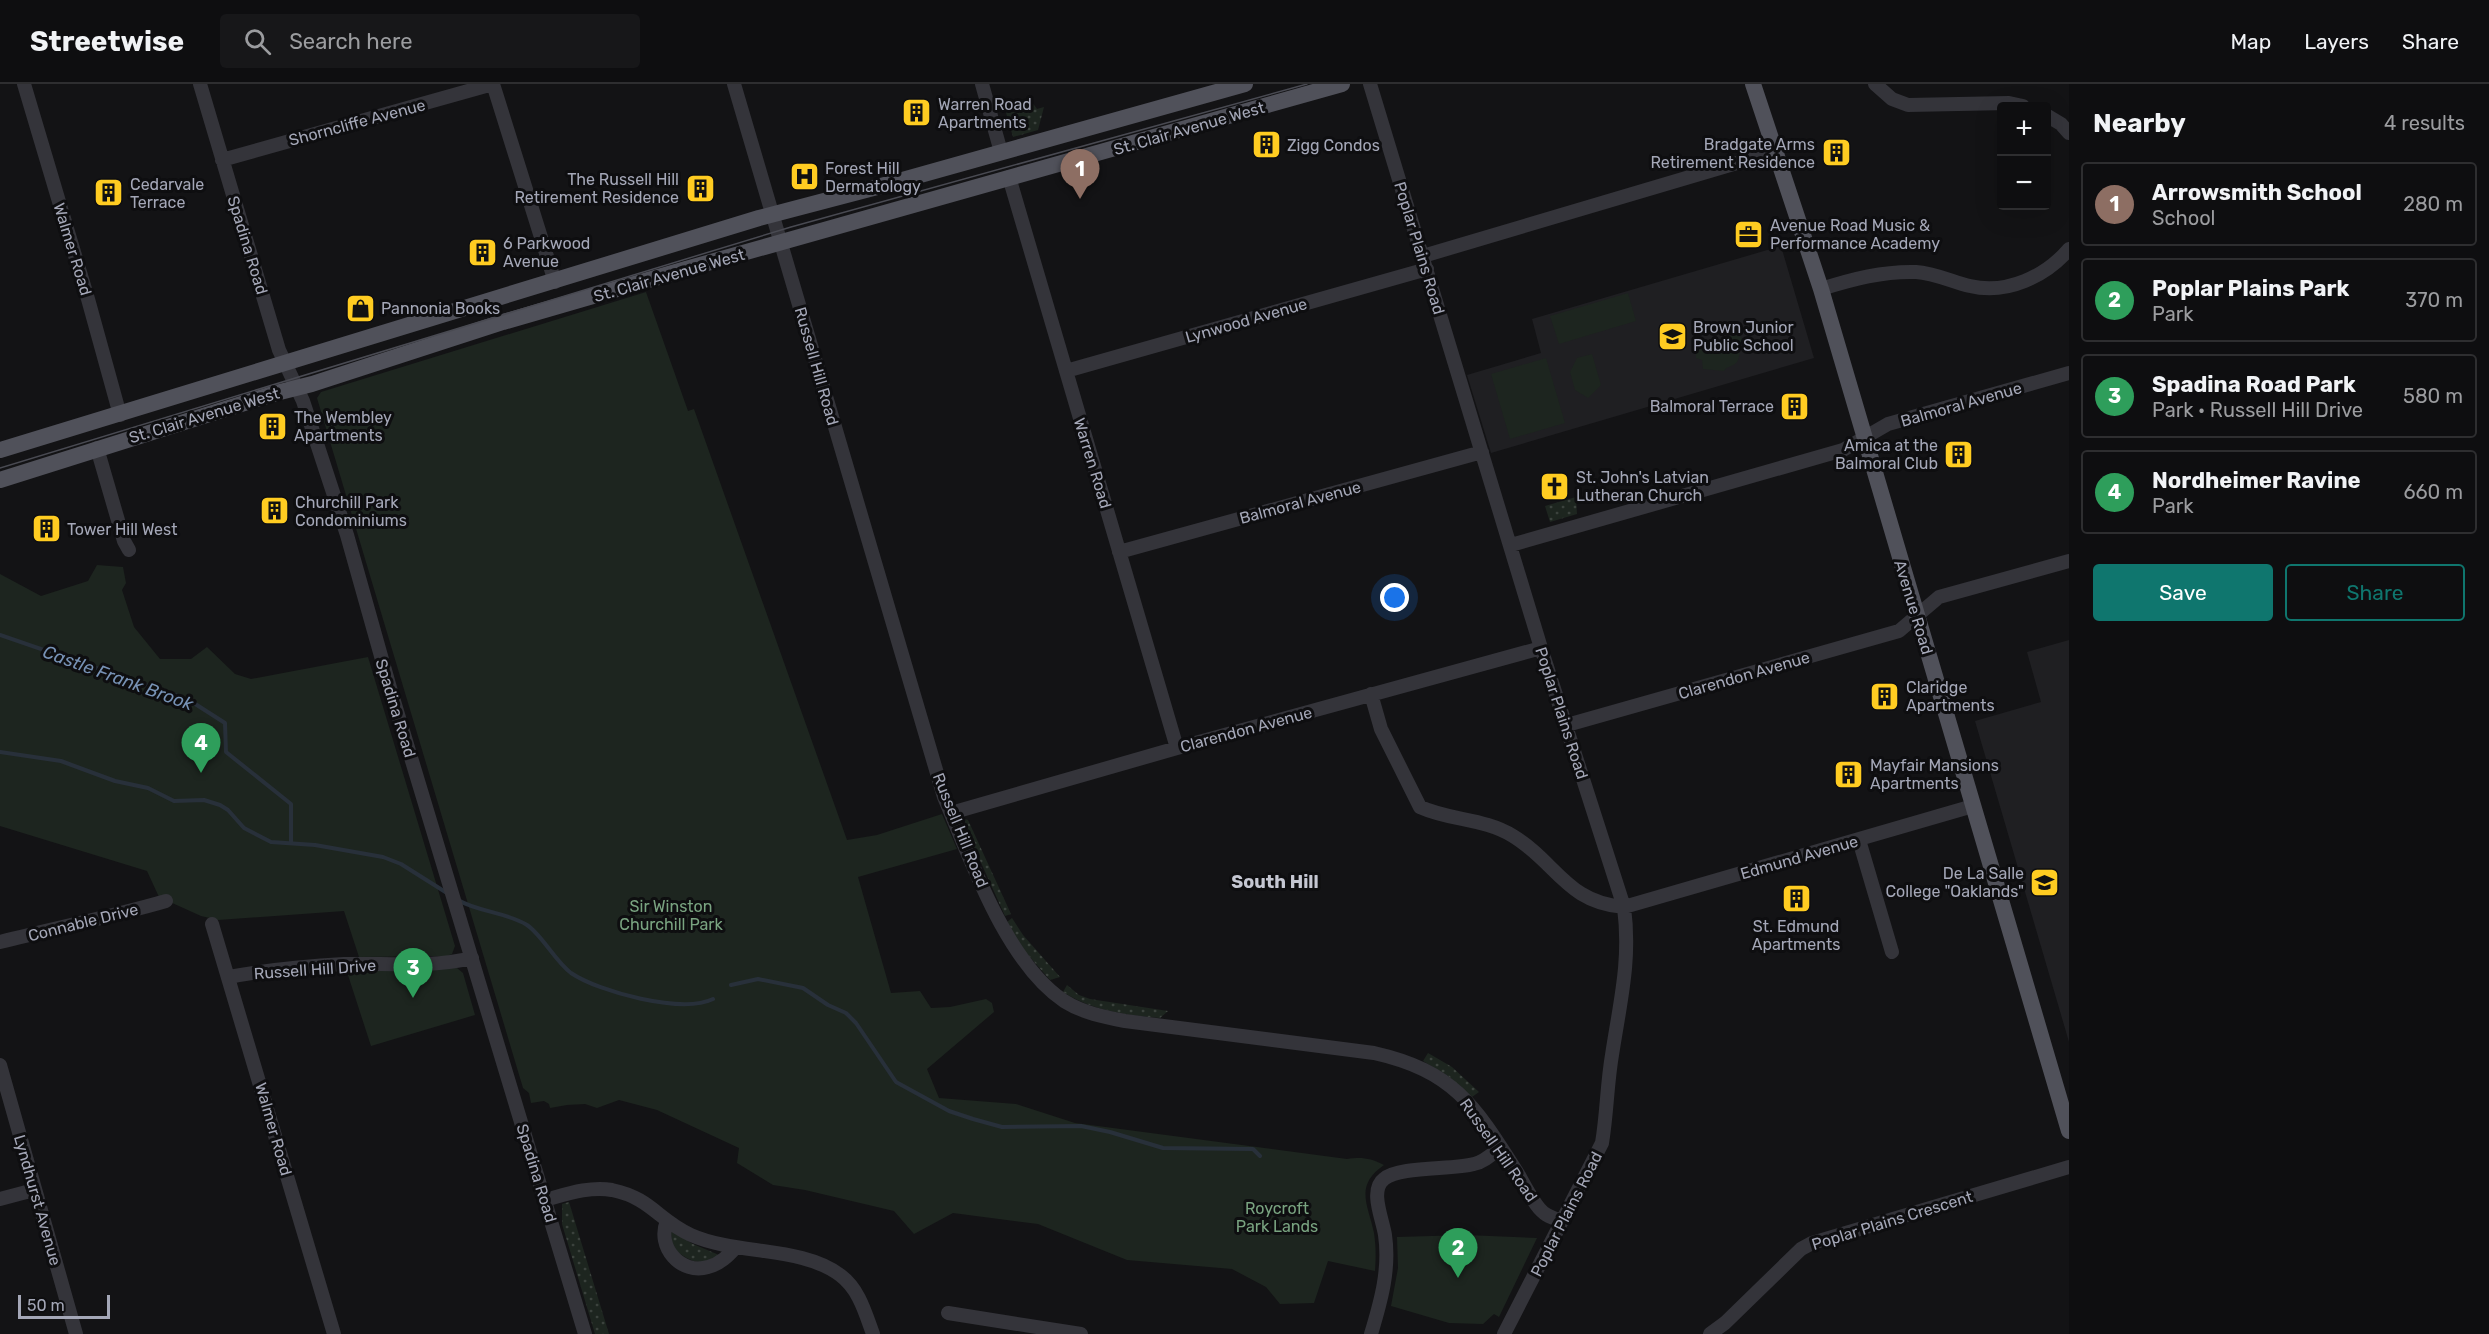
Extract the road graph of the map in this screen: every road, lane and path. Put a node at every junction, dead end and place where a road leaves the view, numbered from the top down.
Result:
1 (24, 84) edge
2 (200, 84) edge
3 (493, 84) edge
4 (734, 84) edge
5 (982, 84) edge
6 (1342, 84) edge
7 (1370, 84) edge
8 (1753, 84) edge
9 (1875, 84) edge
10 (1236, 85) edge
11 (1997, 103) edge
12 (1147, 110) junction
13 (2051, 118) edge
14 (2069, 133) edge
15 (1154, 138) junction
16 (1001, 152) junction
17 (1774, 152) junction
18 (222, 160) junction
19 (1009, 177) junction
20 (772, 215) junction
21 (781, 243) junction
22 (2069, 249) edge
23 (1425, 262) junction
24 (555, 282) junction
25 (1821, 288) junction
26 (285, 362) junction
27 (1066, 371) junction
28 (2069, 373) edge
29 (297, 388) junction
30 (120, 415) junction
31 (1863, 437) junction
32 (97, 448) junction
33 (0, 450) edge
34 (1482, 452) junction
35 (0, 480) edge
36 (1511, 545) junction
37 (129, 550) dead end
38 (1119, 552) junction
39 (2069, 561) edge
40 (1917, 617) junction
41 (1541, 648) junction
42 (1371, 694) junction
43 (1567, 725) junction
44 (1177, 748) junction
45 (1974, 806) junction
46 (951, 813) junction
47 (1859, 840) junction
48 (166, 901) dead end
49 (1624, 907) junction
50 (212, 924) dead end
51 (0, 942) edge
52 (1892, 952) dead end
53 (472, 958) junction
54 (230, 977) junction
55 (0, 1065) edge
56 (2069, 1131) edge
57 (1501, 1148) junction
58 (2069, 1167) edge
59 (34, 1190) junction
60 (0, 1199) edge
61 (545, 1200) junction
62 (667, 1221) junction
63 (1561, 1221) junction
64 (736, 1248) junction
65 (948, 1313) dead end
66 (1027, 1330) edge
67 (1715, 1332) edge
68 (76, 1334) edge
69 (334, 1334) edge
70 (585, 1334) edge
71 (873, 1334) edge
72 (1081, 1334) edge
73 (1371, 1334) edge
74 (1504, 1334) edge

1 - 30 street, Walmer Road
2 - 18 street, Spadina Road
3 - 18 street, Shorncliffe Avenue
3 - 24 street
4 - 20 street, Russell Hill Road
5 - 16 street
6 - 15 main road, St. Clair Avenue West
7 - 23 street, Poplar Plains Road
8 - 17 main road, Avenue Road
9 - 11 street
10 - 12 main road, St. Clair Avenue West
12 - 15 main road
12 - 16 main road, St. Clair Avenue West
13 - 14 street
15 - 19 main road, St. Clair Avenue West
16 - 20 main road, St. Clair Avenue West
17 - 23 street, Lynwood Avenue
17 - 25 main road, Avenue Road
18 - 26 street, Spadina Road
19 - 21 main road, St. Clair Avenue West
19 - 27 street, Warren Road
20 - 21 street, Russell Hill Road
20 - 24 main road, St. Clair Avenue West
21 - 29 main road, St. Clair Avenue West
21 - 46 street, Russell Hill Road
22 - 25 street
23 - 27 street, Lynwood Avenue
23 - 34 street, Poplar Plains Road
24 - 26 main road, St. Clair Avenue West
25 - 31 main road, Avenue Road
26 - 29 street, Spadina Road
26 - 30 main road, St. Clair Avenue West
27 - 38 street, Warren Road
28 - 31 street, Balmoral Avenue
29 - 32 main road, St. Clair Avenue West
29 - 53 street, Spadina Road
30 - 33 main road, St. Clair Avenue West
31 - 36 street, Balmoral Avenue
31 - 40 main road, Avenue Road
32 - 35 main road, St. Clair Avenue West
32 - 37 street
34 - 36 street, Poplar Plains Road
34 - 38 street, Balmoral Avenue
36 - 41 street, Poplar Plains Road
38 - 44 street, Warren Road
39 - 40 street, Clarendon Avenue
40 - 43 street, Clarendon Avenue
40 - 45 main road, Avenue Road
41 - 42 street, Clarendon Avenue
41 - 43 street, Poplar Plains Road
42 - 44 street, Clarendon Avenue
42 - 49 street
43 - 49 street, Poplar Plains Road
44 - 46 street, Clarendon Avenue
45 - 47 street, Edmund Avenue
45 - 56 main road, Avenue Road
46 - 57 street, Russell Hill Road
47 - 49 street, Edmund Avenue
47 - 52 street
48 - 51 street, Connable Drive
49 - 63 street, Poplar Plains Road
50 - 54 street, Walmer Road
53 - 54 street, Russell Hill Drive
53 - 61 street, Spadina Road
54 - 69 street, Walmer Road
55 - 59 street, Lyndhurst Avenue
57 - 63 street, Russell Hill Road
57 - 73 street
58 - 67 street, Poplar Plains Crescent
59 - 60 street
59 - 68 street, Lyndhurst Avenue
61 - 62 street
61 - 70 street, Spadina Road
62 - 64 street
62 - 64 street
63 - 74 street, Poplar Plains Road
64 - 71 street
65 - 66 street
66 - 72 street

